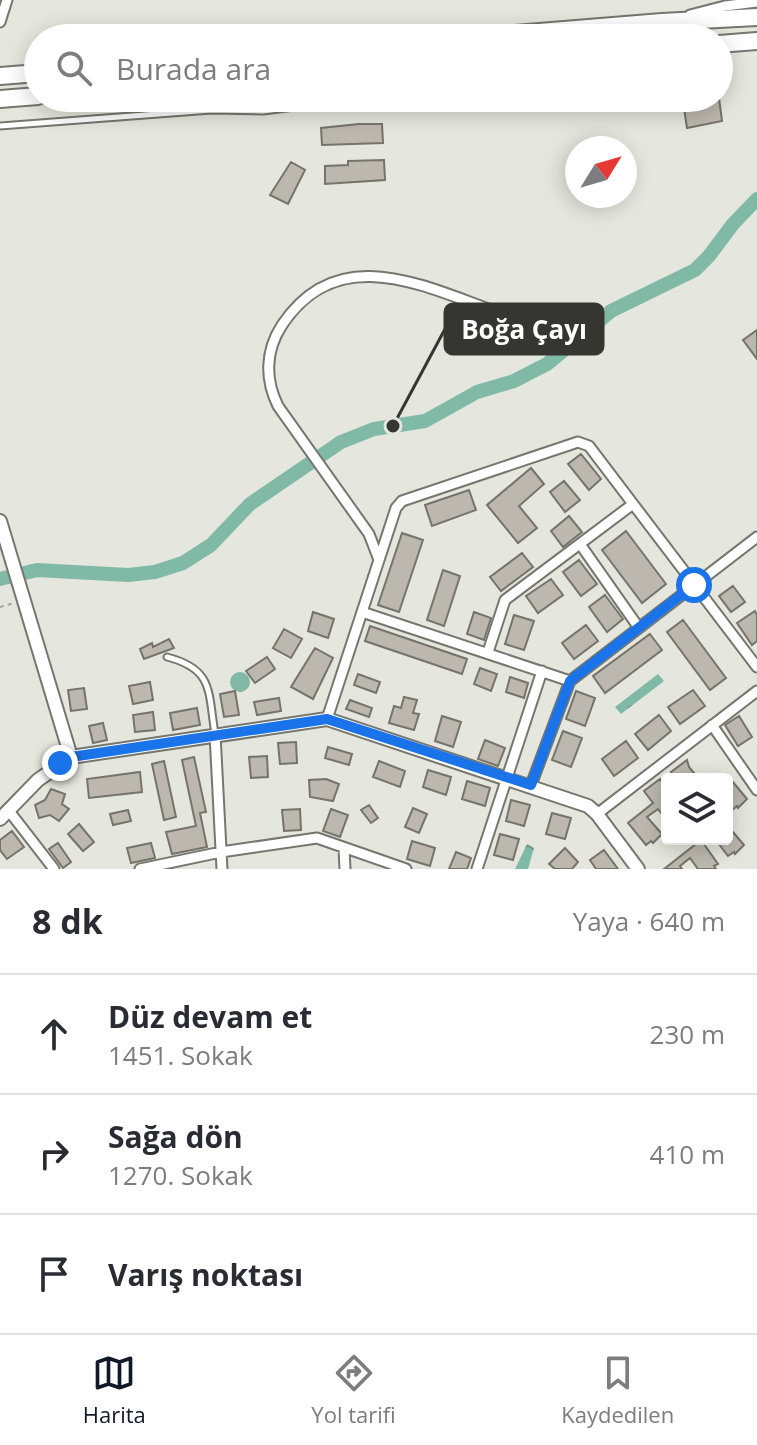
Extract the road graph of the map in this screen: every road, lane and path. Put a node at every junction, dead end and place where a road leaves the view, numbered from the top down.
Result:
1 (7, 0) edge
2 (757, 2) edge
3 (757, 17) edge
4 (0, 22) edge
5 (662, 22) junction
6 (637, 24) edge
7 (757, 41) edge
8 (733, 43) edge
9 (24, 74) edge
10 (0, 76) edge
11 (24, 97) edge
12 (0, 99) edge
13 (185, 112) edge
14 (0, 126) edge
15 (497, 312) dead end
16 (633, 504) junction
17 (0, 521) edge
18 (757, 537) edge
19 (580, 544) junction
20 (379, 560) junction
21 (694, 585) junction
22 (24, 601) junction
23 (0, 607) edge
24 (362, 612) junction
25 (639, 628) junction
26 (488, 652) junction
27 (167, 657) dead end
28 (757, 667) edge
29 (542, 671) junction
30 (570, 681) junction
31 (757, 691) edge
32 (327, 719) junction
33 (712, 725) junction
34 (215, 734) junction
35 (71, 757) junction
36 (509, 778) junction
37 (531, 785) junction
38 (757, 790) edge
39 (597, 814) junction
40 (4, 815) edge
41 (344, 848) junction
42 (221, 852) junction
43 (54, 869) edge
44 (140, 869) edge
45 (222, 869) edge
46 (345, 869) edge
47 (406, 869) edge
48 (477, 869) edge
49 (638, 869) edge

1 - 4 street
2 - 5 street
3 - 5 highway
5 - 6 highway
7 - 8 highway
9 - 10 highway
11 - 12 highway
13 - 14 lane
15 - 20 street
16 - 19 street
16 - 20 street
16 - 21 street
17 - 22 street
18 - 21 street
19 - 25 street
19 - 26 street
20 - 24 street
21 - 25 street
21 - 28 street
22 - 23 path
22 - 35 street
24 - 26 street
24 - 32 street
25 - 30 street
26 - 29 street
27 - 34 lane
29 - 30 street
29 - 36 street
30 - 37 street
31 - 33 street
32 - 34 street
32 - 36 street
33 - 38 street
33 - 39 street
34 - 35 street
34 - 42 street
35 - 40 street
36 - 37 street
36 - 48 street
37 - 39 street
39 - 49 street
40 - 43 street
41 - 42 street
41 - 46 street
41 - 47 street
42 - 44 street
42 - 45 street

